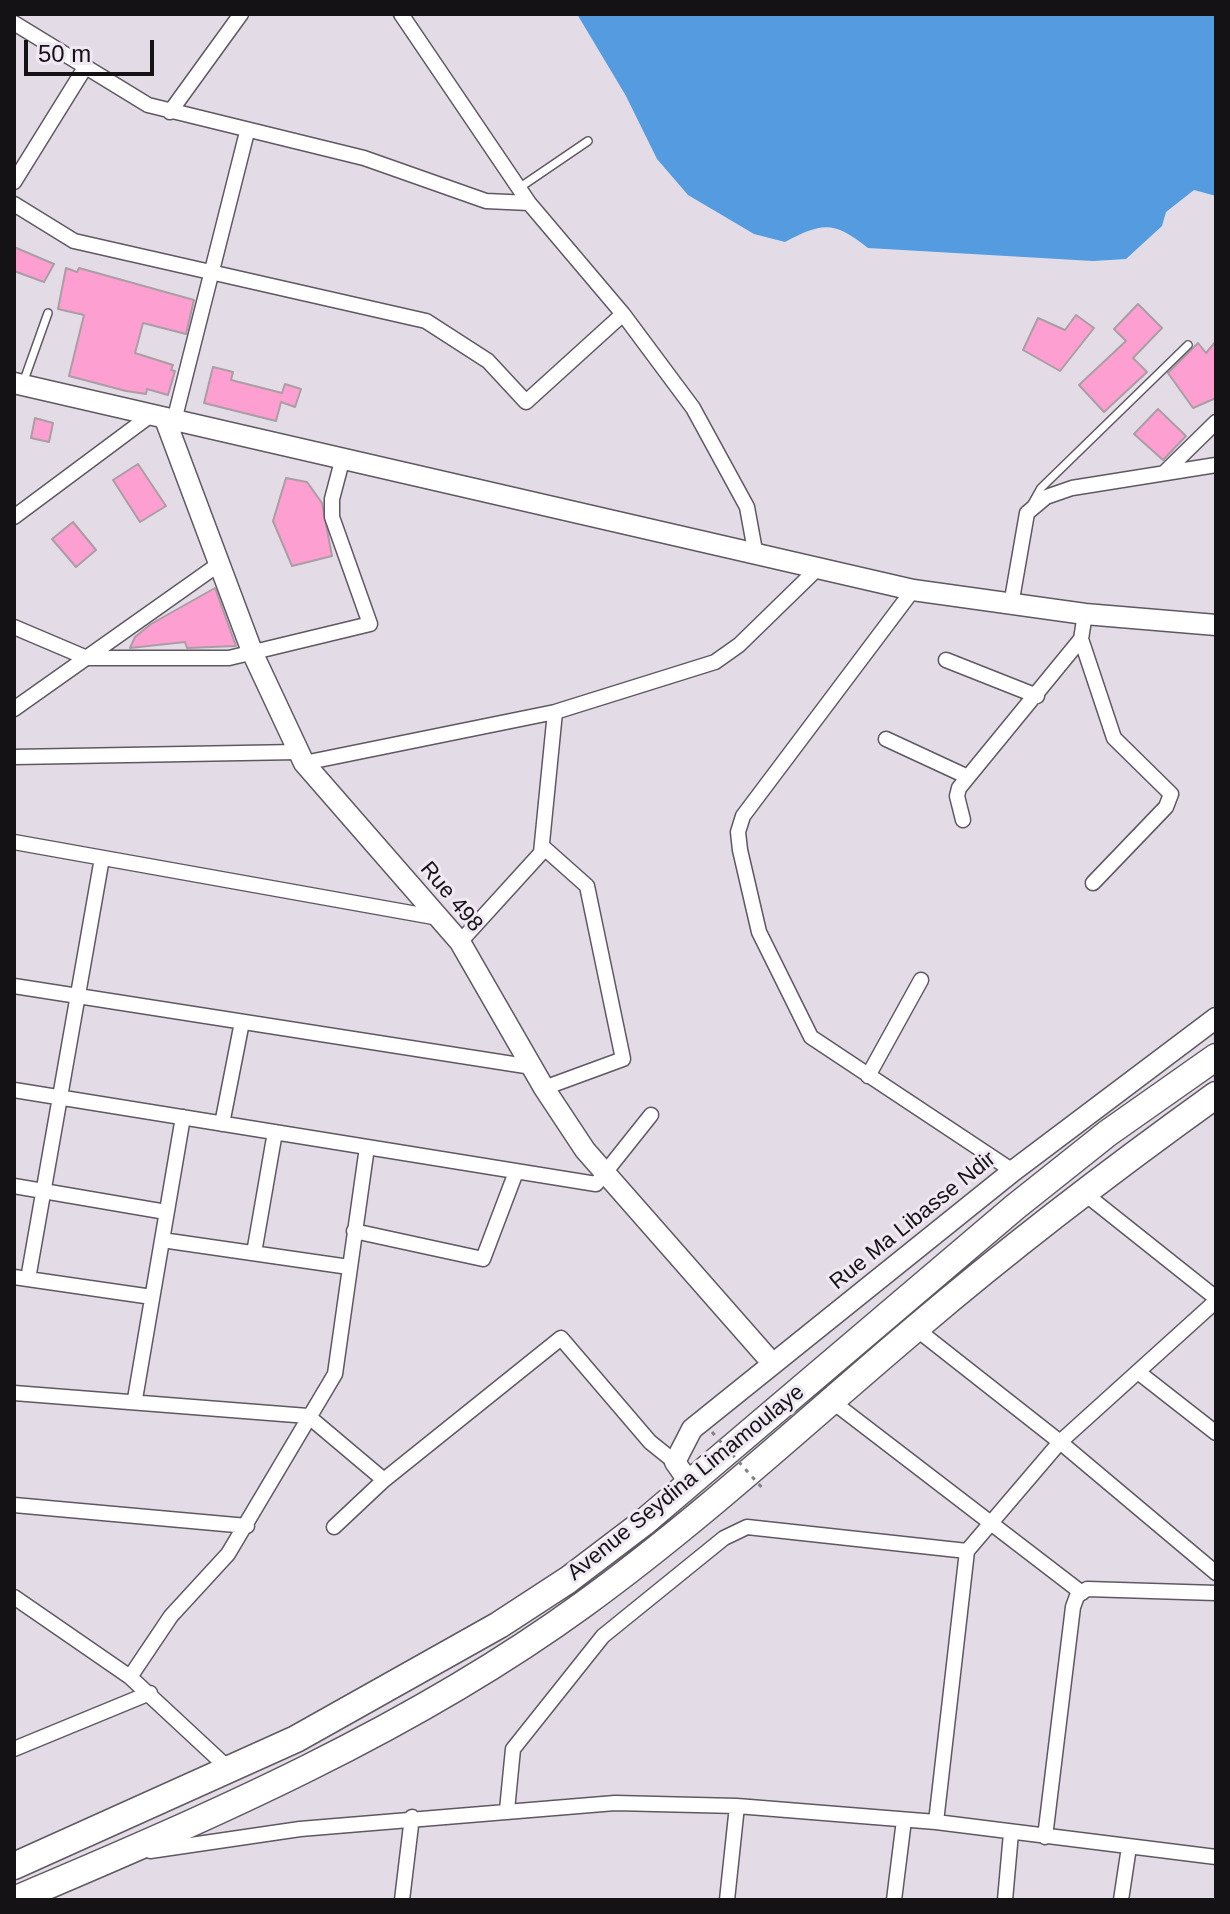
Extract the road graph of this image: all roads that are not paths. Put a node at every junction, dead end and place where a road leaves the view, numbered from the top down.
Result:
1 (241, 14) edge
2 (401, 14) edge
3 (15, 18) edge
4 (86, 66) junction
5 (170, 112) junction
6 (247, 132) junction
7 (588, 141) dead end
8 (14, 182) edge
9 (519, 188) junction
10 (529, 203) junction
11 (14, 204) edge
12 (211, 272) junction
13 (48, 313) dead end
14 (623, 314) junction
15 (1188, 345) dead end
16 (18, 384) edge
17 (163, 418) junction
18 (1216, 422) edge
19 (342, 461) junction
20 (1216, 465) edge
21 (1165, 472) junction
22 (1027, 513) junction
23 (14, 517) edge
24 (756, 556) junction
25 (219, 564) junction
26 (816, 570) junction
27 (913, 590) junction
28 (1011, 605) junction
29 (1085, 614) junction
30 (1216, 625) edge
31 (14, 627) edge
32 (1081, 639) junction
33 (253, 654) junction
34 (87, 658) junction
35 (946, 660) dead end
36 (1037, 696) junction
37 (14, 709) edge
38 (555, 712) junction
39 (886, 739) dead end
40 (14, 757) edge
41 (301, 757) junction
42 (968, 777) junction
43 (963, 820) dead end
44 (14, 842) edge
45 (542, 846) junction
46 (102, 858) junction
47 (1093, 883) dead end
48 (440, 918) junction
49 (460, 942) junction
50 (921, 980) dead end
51 (14, 986) edge
52 (77, 996) junction
53 (1216, 1018) edge
54 (242, 1022) junction
55 (1216, 1057) edge
56 (532, 1067) junction
57 (868, 1076) junction
58 (544, 1088) junction
59 (14, 1090) edge
60 (1216, 1095) edge
61 (60, 1097) junction
62 (651, 1115) dead end
63 (183, 1117) junction
64 (222, 1124) junction
65 (275, 1132) junction
66 (367, 1147) junction
67 (1013, 1171) junction
68 (516, 1172) junction
69 (604, 1173) junction
70 (14, 1186) edge
71 (43, 1191) junction
72 (1084, 1193) junction
73 (166, 1212) junction
74 (354, 1231) junction
75 (162, 1240) junction
76 (254, 1253) junction
77 (349, 1267) junction
78 (21, 1278) edge
79 (152, 1297) junction
80 (1216, 1299) edge
81 (915, 1328) junction
82 (773, 1364) junction
83 (1138, 1372) junction
84 (14, 1393) edge
85 (135, 1399) junction
86 (833, 1402) junction
87 (308, 1416) junction
88 (1216, 1433) edge
89 (1060, 1442) junction
90 (682, 1472) junction
91 (384, 1480) junction
92 (14, 1505) edge
93 (990, 1522) junction
94 (247, 1526) junction
95 (334, 1527) dead end
96 (967, 1551) junction
97 (1216, 1573) edge
98 (1082, 1593) junction
99 (1216, 1593) edge
100 (14, 1597) edge
101 (130, 1677) junction
102 (150, 1693) junction
103 (14, 1749) edge
104 (229, 1769) junction
105 (737, 1806) junction
106 (507, 1810) junction
107 (412, 1817) junction
108 (904, 1820) junction
109 (936, 1822) junction
110 (1011, 1833) junction
111 (1045, 1837) junction
112 (1129, 1847) junction
113 (120, 1855) junction
114 (1216, 1857) edge
115 (14, 1866) edge
116 (14, 1900) edge
117 (402, 1900) edge
118 (727, 1900) edge
119 (894, 1900) edge
120 (1005, 1900) edge
121 (1121, 1900) edge

1 - 5 street
2 - 9 street
3 - 4 street
4 - 5 street
4 - 8 street
5 - 6 street
6 - 10 street
6 - 12 street
7 - 9 lane
9 - 10 street
10 - 14 street
11 - 12 street
12 - 14 street
12 - 17 street
13 - 16 lane
14 - 24 street
15 - 22 lane
16 - 17 street
17 - 19 street
17 - 23 street
17 - 25 street, Rue 498
18 - 21 street
19 - 24 street
19 - 33 street
20 - 21 street
21 - 22 street
22 - 28 street
24 - 26 street
25 - 33 street, Rue 498
25 - 34 street
26 - 27 street
26 - 38 street
27 - 28 street
27 - 57 street
28 - 29 street
29 - 30 street
29 - 32 street
31 - 34 street
32 - 36 street
32 - 47 street
33 - 34 street
33 - 41 street, Rue 498
34 - 37 street
35 - 36 street
36 - 42 street
38 - 41 street
38 - 45 street
39 - 42 street
40 - 41 street
41 - 48 street, Rue 498
42 - 43 street
44 - 46 street
45 - 49 street
45 - 58 street
46 - 48 street
46 - 52 street
48 - 49 street, Rue 498
49 - 56 street, Rue 498
50 - 57 street
51 - 52 street
52 - 54 street
52 - 61 street
53 - 67 street, Rue Ma Libasse Ndir
54 - 56 street
54 - 64 street
55 - 90 highway, Avenue Seydina Limamoulaye
56 - 58 street, Rue 498
57 - 67 street
58 - 69 street, Rue 498
59 - 61 street
60 - 72 highway, Avenue Seydina Limamoulaye
61 - 63 street
61 - 71 street
62 - 69 street
63 - 64 street
63 - 73 street
64 - 65 street
65 - 66 street
65 - 76 street
66 - 68 street
66 - 74 street
67 - 82 street, Rue Ma Libasse Ndir
68 - 69 street
68 - 74 street
69 - 82 street, Rue 498
70 - 71 street
71 - 73 street
71 - 78 street
72 - 80 street
72 - 81 highway, Avenue Seydina Limamoulaye
73 - 75 street
74 - 77 street
75 - 76 street
75 - 79 street
76 - 77 street
77 - 87 street
78 - 79 street
79 - 85 street
80 - 83 street
81 - 86 highway, Avenue Seydina Limamoulaye
81 - 89 street
82 - 90 street, Rue Ma Libasse Ndir
83 - 88 street
83 - 89 street
84 - 85 street
85 - 87 street
86 - 93 street
86 - 113 highway, Avenue Seydina Limamoulaye
87 - 91 street
87 - 94 street
89 - 93 street
89 - 97 street
90 - 91 street
90 - 104 highway, Avenue Seydina Limamoulaye
91 - 95 street
92 - 94 street
93 - 96 street
93 - 98 street
94 - 101 street
96 - 106 street
96 - 109 street
98 - 99 street
98 - 111 street
100 - 101 street
101 - 102 street
102 - 103 street
102 - 104 street
104 - 115 highway, Avenue Seydina Limamoulaye
105 - 106 street
105 - 108 street
105 - 118 street
106 - 107 street
107 - 113 street
107 - 117 street
108 - 109 street
108 - 119 street
109 - 110 street
110 - 111 street
110 - 120 street
111 - 112 street
112 - 114 street
112 - 121 street
113 - 116 highway, Avenue Seydina Limamoulaye

